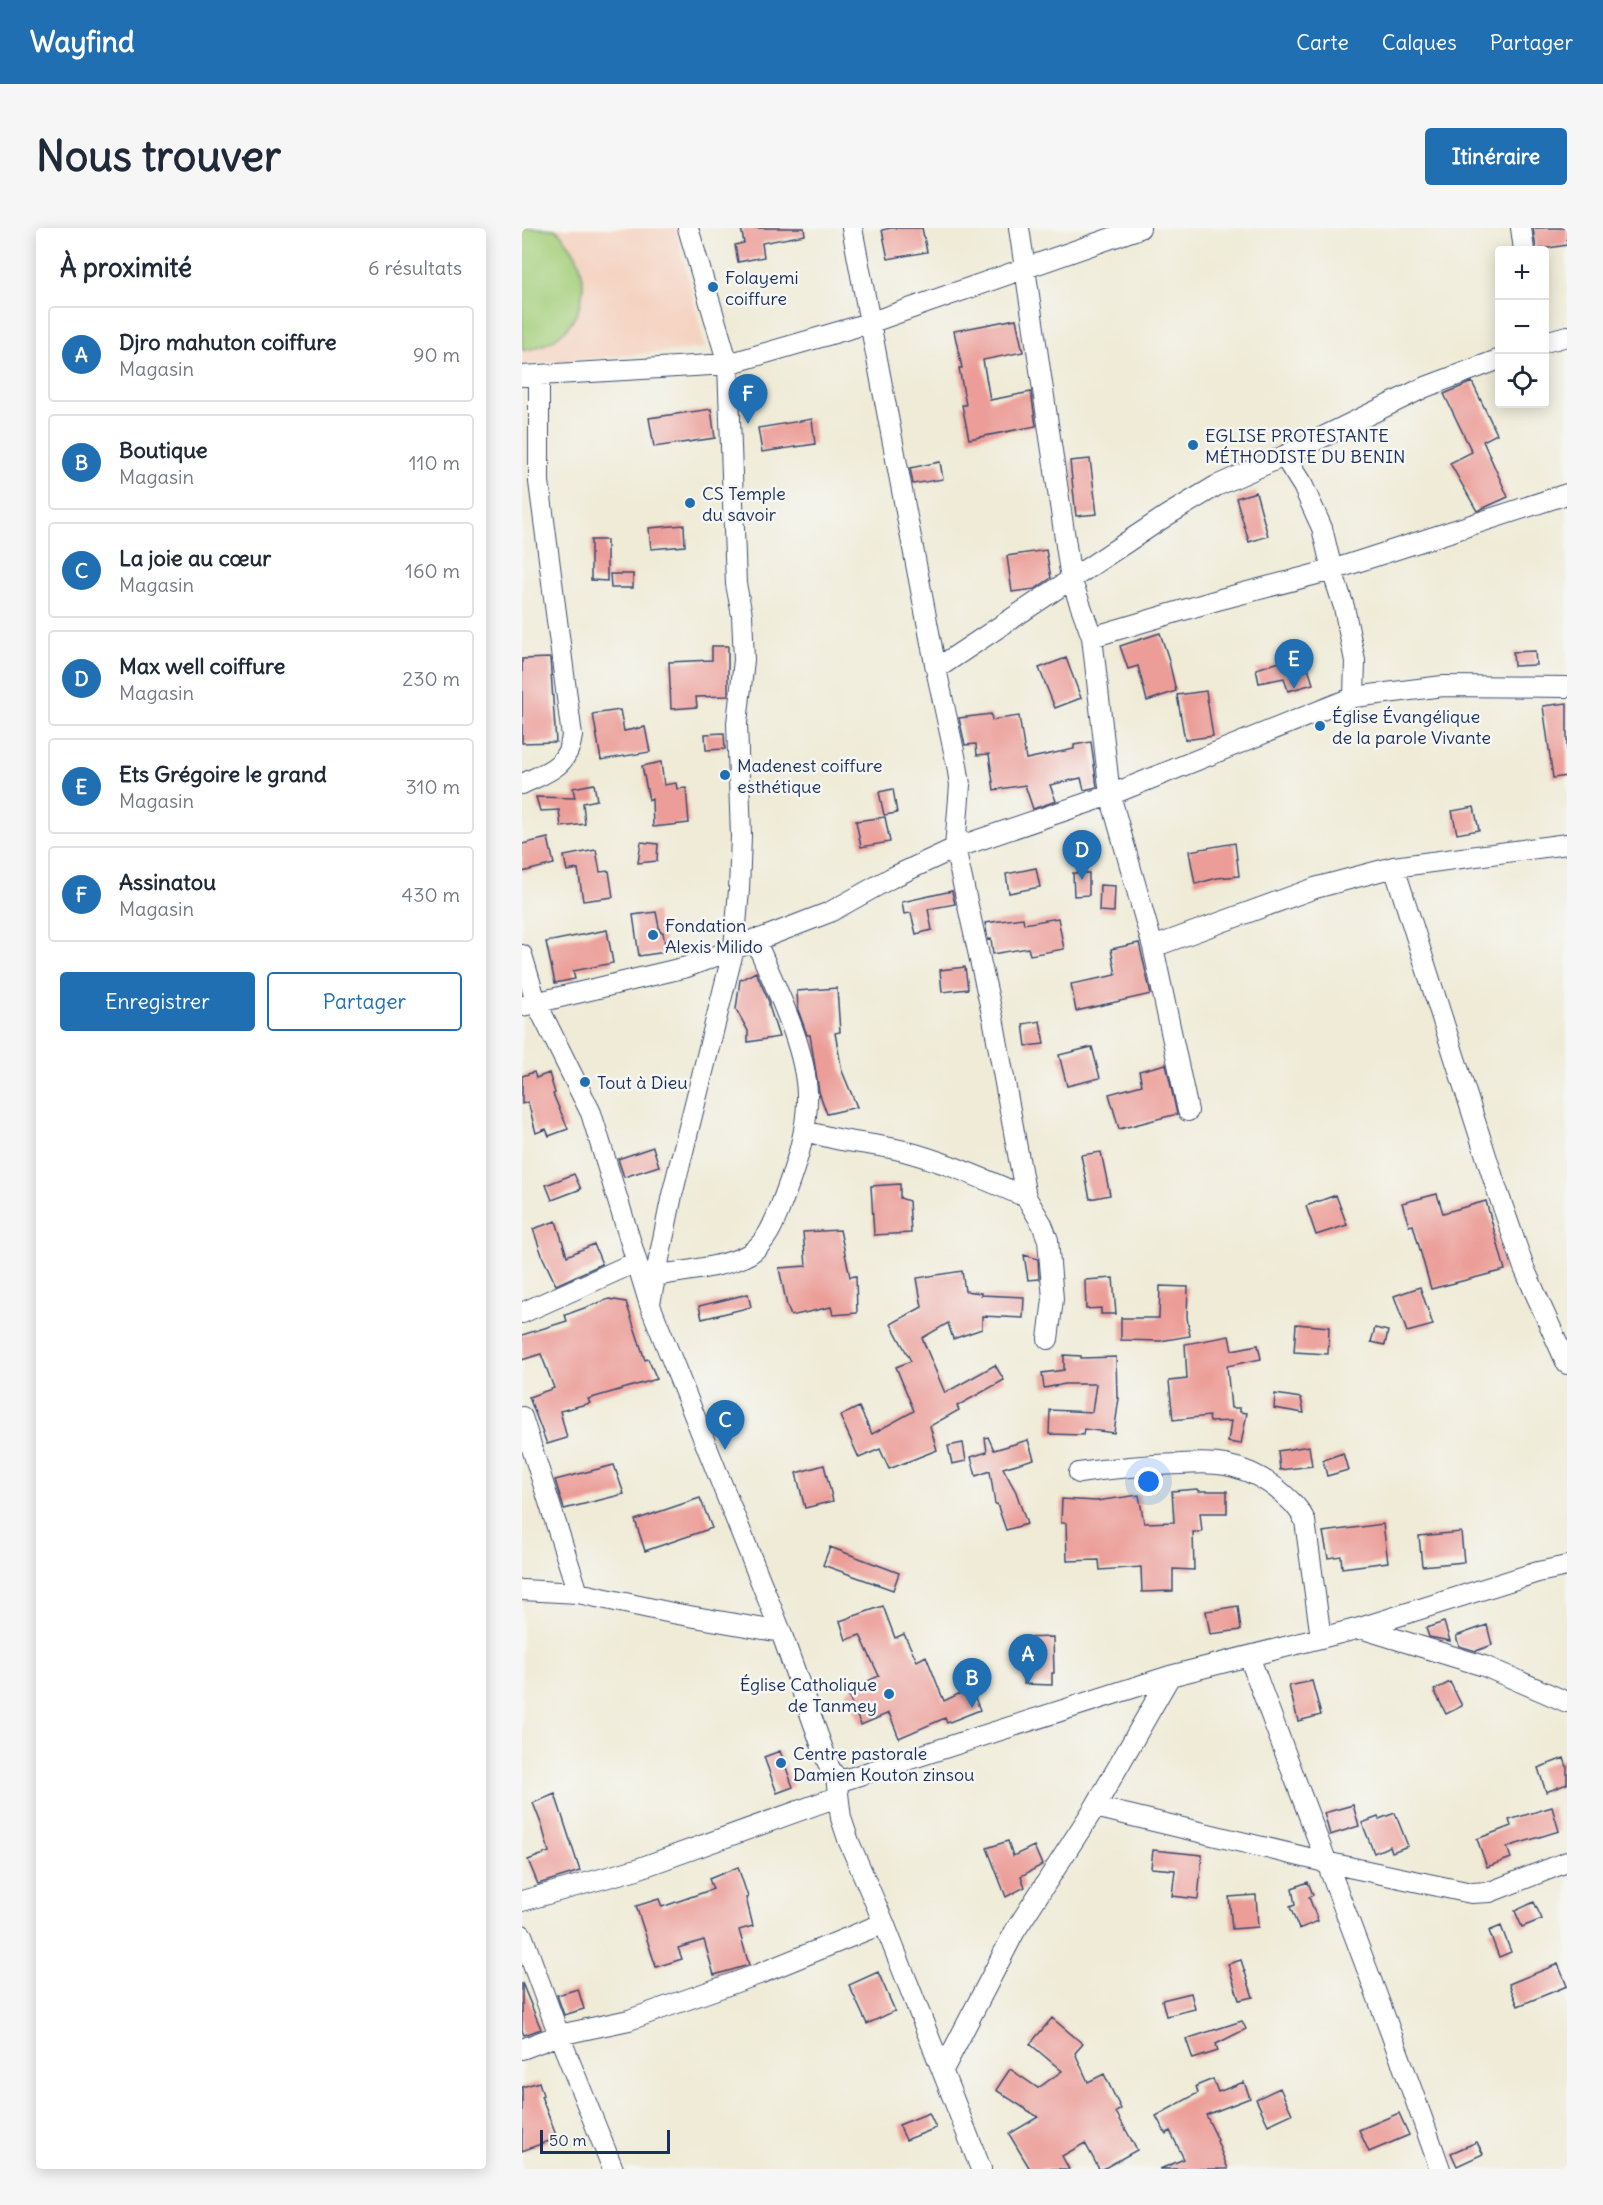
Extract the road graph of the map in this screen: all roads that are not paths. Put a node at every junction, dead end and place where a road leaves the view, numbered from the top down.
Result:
1 (688, 228) edge
2 (852, 228) edge
3 (1019, 228) edge
4 (1140, 228) edge
5 (1521, 228) edge
6 (1523, 246) edge
7 (1026, 267) junction
8 (869, 323) junction
9 (1567, 336) edge
10 (1549, 341) edge
11 (1495, 361) edge
12 (728, 364) junction
13 (531, 375) edge
14 (1284, 456) junction
15 (530, 483) edge
16 (1567, 494) edge
17 (1332, 570) junction
18 (1071, 579) junction
19 (1092, 637) junction
20 (936, 669) junction
21 (1567, 687) edge
22 (1354, 697) junction
23 (522, 784) edge
24 (1110, 795) junction
25 (955, 848) junction
26 (1566, 849) edge
27 (1394, 867) junction
28 (755, 939) junction
29 (1153, 946) junction
30 (734, 948) junction
31 (522, 955) edge
32 (529, 1004) edge
33 (1188, 1111) dead end
34 (804, 1130) junction
35 (1026, 1197) junction
36 (636, 1262) junction
37 (656, 1276) junction
38 (650, 1305) junction
39 (522, 1313) edge
40 (1048, 1339) dead end
41 (1567, 1364) edge
42 (522, 1417) edge
43 (1079, 1473) dead end
44 (1567, 1566) edge
45 (522, 1590) edge
46 (578, 1593) junction
47 (1360, 1628) junction
48 (781, 1632) junction
49 (1322, 1638) junction
50 (1249, 1656) junction
51 (1170, 1676) junction
52 (1567, 1702) edge
53 (836, 1787) junction
54 (1095, 1808) junction
55 (1325, 1862) junction
56 (1567, 1862) edge
57 (522, 1901) edge
58 (884, 1923) junction
59 (522, 1935) edge
60 (559, 2035) junction
61 (522, 2049) edge
62 (943, 2070) junction
63 (613, 2169) edge
64 (981, 2169) edge
65 (1440, 2169) edge

1 - 12 street
2 - 8 street
3 - 7 street
4 - 7 street
5 - 6 street
7 - 8 street
7 - 18 street
8 - 12 street
8 - 20 street
9 - 10 street
11 - 14 street
12 - 13 street
12 - 30 street
13 - 15 street
14 - 17 street
14 - 18 street
15 - 23 street
16 - 17 street
17 - 19 street
17 - 22 street
18 - 19 street
18 - 20 street
19 - 24 street
20 - 25 street
21 - 22 street
22 - 24 street
24 - 25 street
24 - 29 street
25 - 28 street
25 - 35 street
26 - 27 street
27 - 29 street
27 - 41 street
28 - 30 street
28 - 34 street
29 - 33 street
30 - 32 street
30 - 37 street
31 - 32 street
32 - 36 street
34 - 35 street
34 - 37 street
35 - 40 street
36 - 38 street
36 - 39 street
37 - 38 street
38 - 48 street
42 - 46 street
43 - 49 street
44 - 47 street
45 - 46 street
46 - 48 street
47 - 49 street
47 - 52 street
48 - 53 street
49 - 50 street
50 - 51 street
50 - 55 street
51 - 53 street
51 - 54 street
53 - 57 street
53 - 58 street
54 - 55 street
54 - 62 street
55 - 56 street
55 - 65 street
58 - 60 street
58 - 62 street
59 - 60 street
60 - 61 street
60 - 63 street
62 - 64 street

